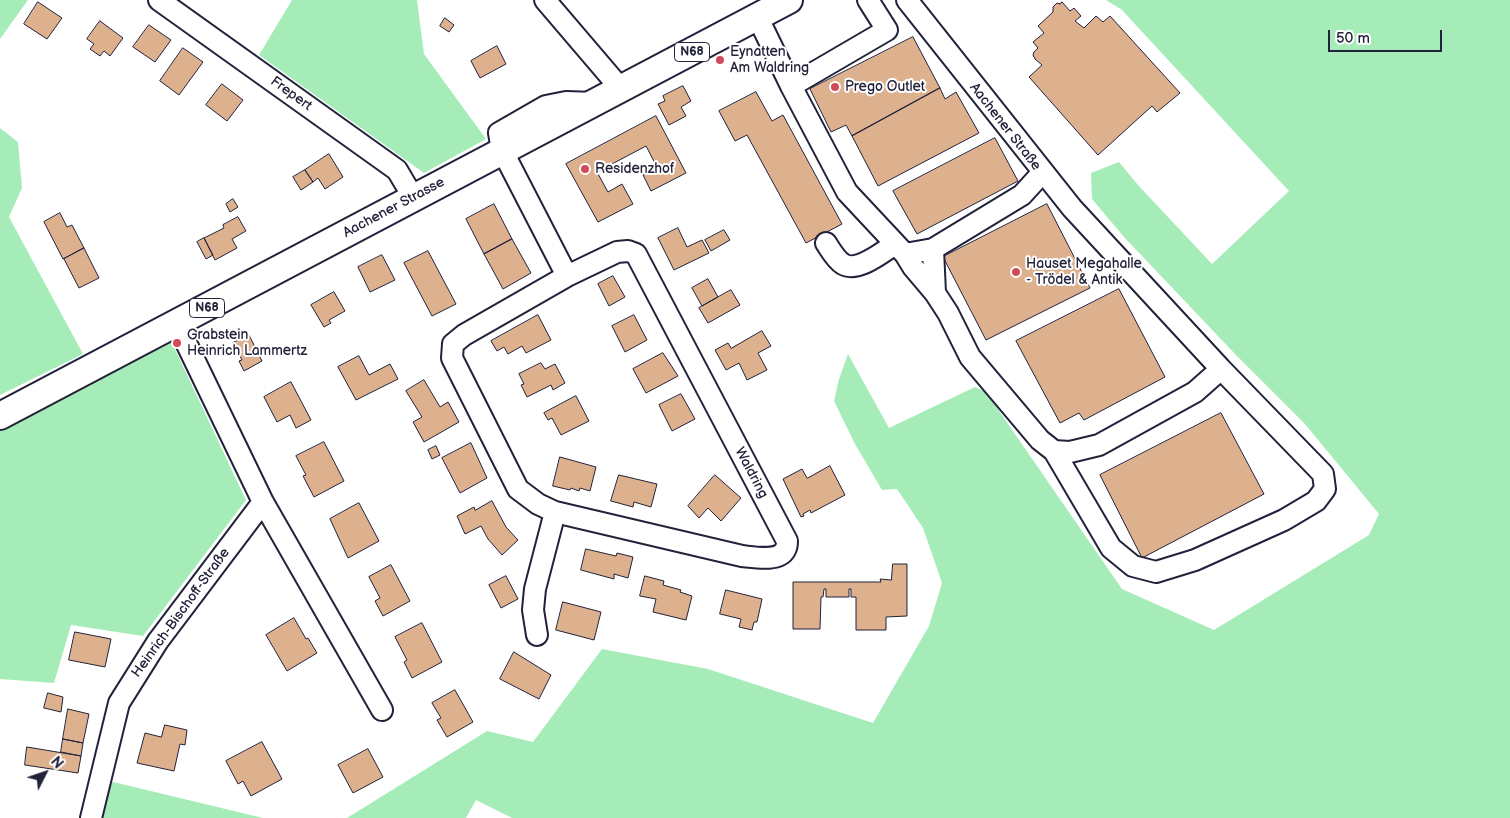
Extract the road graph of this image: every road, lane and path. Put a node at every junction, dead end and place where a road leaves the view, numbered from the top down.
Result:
1 (159, 0) edge
2 (545, 0) edge
3 (868, 0) edge
4 (907, 0) edge
5 (783, 1) edge
6 (756, 16) junction
7 (791, 86) junction
8 (621, 89) junction
9 (502, 150) junction
10 (1043, 172) junction
11 (413, 197) junction
12 (826, 243) dead end
13 (900, 249) junction
14 (933, 249) junction
15 (567, 276) junction
16 (935, 293) junction
17 (177, 324) junction
18 (1221, 369) junction
19 (0, 416) edge
20 (1054, 451) junction
21 (263, 502) junction
22 (555, 512) junction
23 (537, 635) dead end
24 (382, 710) dead end
25 (91, 818) edge

1 - 11 street, Frepert
2 - 8 street
3 - 7 street
4 - 10 street, Aachener Straße
5 - 6 main road, Aachener Strasse / N68
6 - 7 street
6 - 8 main road, Aachener Strasse / N68
7 - 13 street
8 - 9 main road, Aachener Strasse / N68
9 - 11 main road, Aachener Strasse / N68
9 - 15 street
10 - 14 street, Aachener Straße
10 - 18 street
11 - 17 main road, Aachener Strasse / N68
12 - 13 street
13 - 14 street, Aachener Straße
13 - 16 street
14 - 16 street
15 - 22 street, Waldring
15 - 22 street, Waldring
16 - 20 street
17 - 19 main road, Aachener Strasse / N68
17 - 21 street
18 - 20 street
18 - 20 street
21 - 24 street
21 - 25 street, Heinrich-Bischoff-Straße
22 - 23 street

